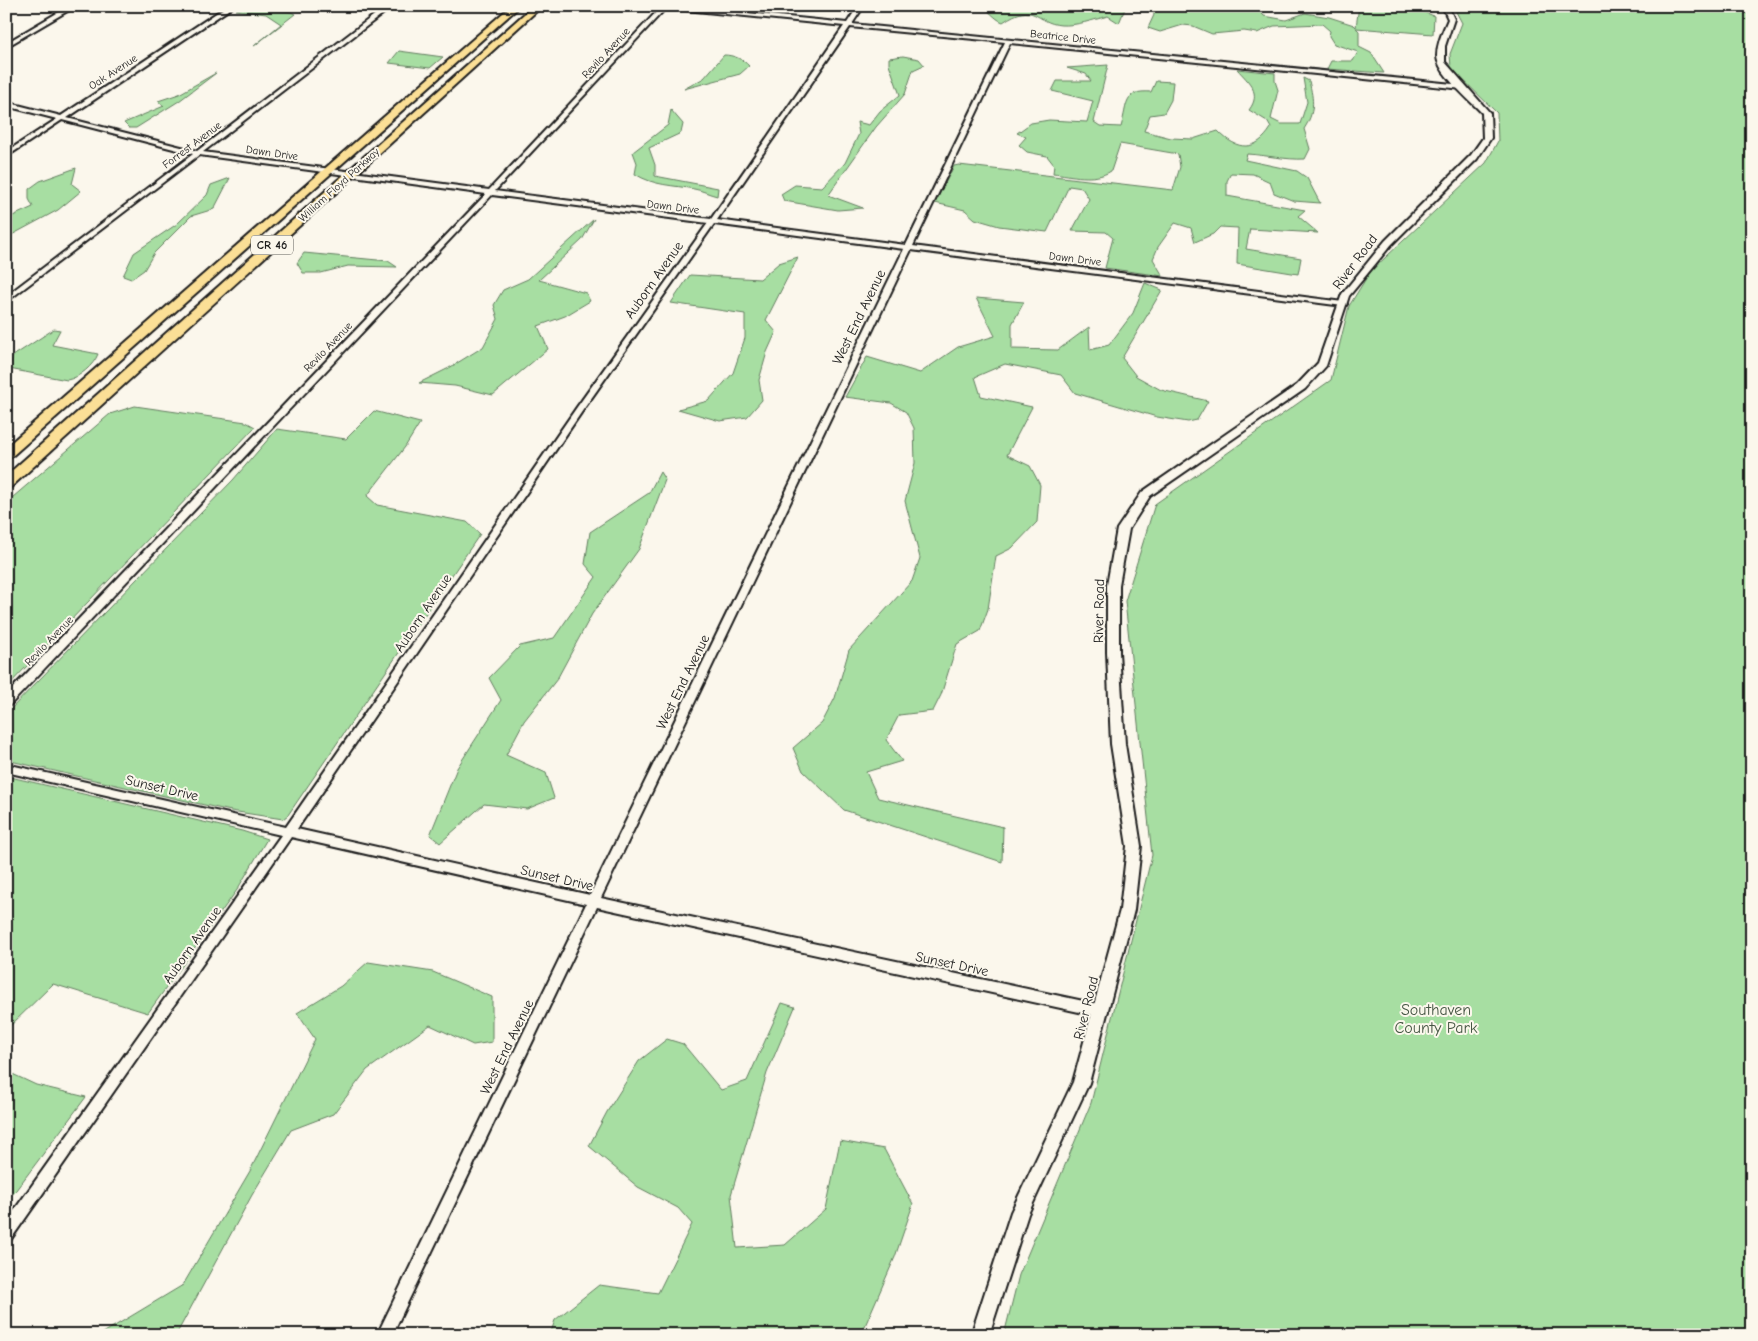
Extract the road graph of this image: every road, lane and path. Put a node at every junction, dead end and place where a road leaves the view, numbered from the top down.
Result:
1 (73, 6) edge
2 (231, 6) edge
3 (390, 6) edge
4 (516, 6) edge
5 (538, 6) edge
6 (664, 6) edge
7 (861, 6) edge
8 (1444, 6) edge
9 (848, 25) junction
10 (1008, 41) junction
11 (6, 45) edge
12 (1463, 87) junction
13 (6, 104) edge
14 (60, 118) junction
15 (196, 154) junction
16 (6, 155) edge
17 (328, 172) junction
18 (351, 174) junction
19 (489, 194) junction
20 (711, 223) junction
21 (907, 248) junction
22 (6, 300) edge
23 (1343, 304) junction
24 (6, 454) edge
25 (6, 484) edge
26 (6, 702) edge
27 (6, 768) edge
28 (288, 833) junction
29 (593, 901) junction
30 (1102, 1011) junction
31 (6, 1234) edge
32 (384, 1335) edge
33 (980, 1335) edge

1 - 11 street
2 - 14 street, Oak Avenue
3 - 15 street, Forrest Avenue
4 - 17 highway, William Floyd Parkway / CR 46
5 - 18 highway, William Floyd Parkway / CR 46
6 - 9 street, Beatrice Drive
6 - 19 street, Revilo Avenue
7 - 9 street, Auborn Avenue
8 - 12 street, River Road
9 - 10 street, Beatrice Drive
9 - 20 street, Auborn Avenue
10 - 12 street, Beatrice Drive
10 - 21 street, West End Avenue
12 - 23 street, River Road
13 - 14 street, Dawn Drive
14 - 15 street, Dawn Drive
14 - 16 street, Oak Avenue
15 - 17 street, Dawn Drive
15 - 22 street, Forrest Avenue
17 - 18 street, Dawn Drive
17 - 24 highway, William Floyd Parkway / CR 46
18 - 19 street, Dawn Drive
18 - 25 highway, William Floyd Parkway / CR 46
19 - 20 street, Dawn Drive
19 - 26 street, Revilo Avenue
20 - 21 street, Dawn Drive
20 - 28 street, Auborn Avenue
21 - 23 street, Dawn Drive
21 - 29 street, West End Avenue
23 - 30 street, River Road
27 - 28 street, Sunset Drive
28 - 29 street, Sunset Drive
28 - 31 street, Auborn Avenue
29 - 30 street, Sunset Drive
29 - 32 street, West End Avenue
30 - 33 street, River Road

